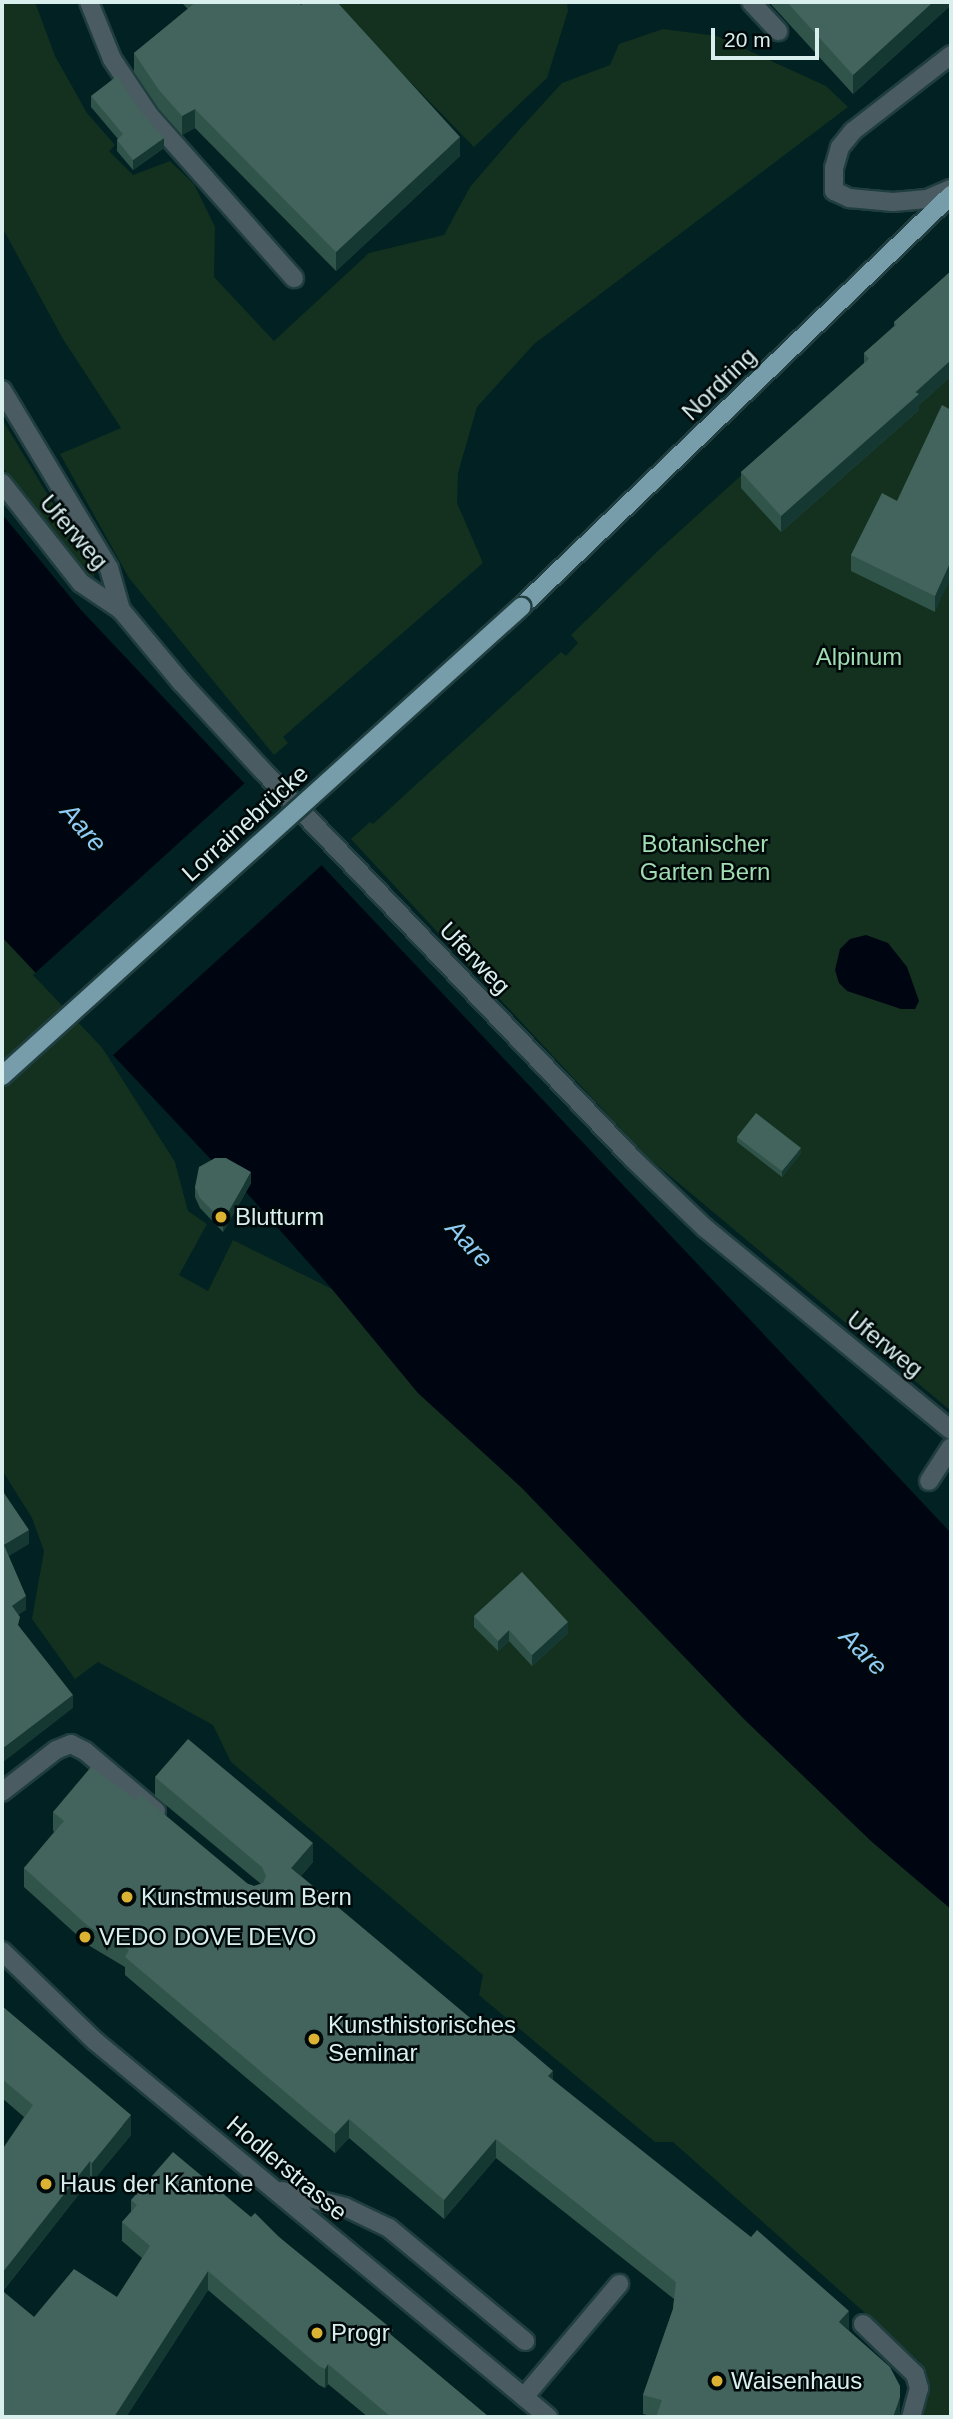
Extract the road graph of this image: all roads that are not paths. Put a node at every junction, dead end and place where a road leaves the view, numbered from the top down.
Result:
1 (89, 2) edge
2 (751, 2) edge
3 (778, 31) dead end
4 (951, 55) edge
5 (951, 190) edge
6 (951, 195) edge
7 (294, 278) dead end
8 (2, 390) edge
9 (2, 483) edge
10 (521, 607) joint
11 (121, 610) junction
12 (2, 1076) edge
13 (951, 1430) edge
14 (951, 1447) edge
15 (929, 1481) dead end
16 (2, 1792) edge
17 (170, 1823) edge
18 (2, 1951) edge
19 (272, 2188) junction
20 (618, 2284) dead end
21 (863, 2324) dead end
22 (524, 2341) dead end
23 (524, 2398) junction
24 (548, 2417) edge
25 (911, 2417) edge

1 - 7 street
2 - 3 street
4 - 5 street
6 - 10 main road, Nordring
8 - 11 street
9 - 11 street, Uferweg
10 - 12 main road, Lorrainebrücke, bridge
11 - 13 street, Uferweg
14 - 15 street
16 - 17 street
18 - 19 street, Hodlerstrasse
19 - 22 street
19 - 23 street, Hodlerstrasse
20 - 23 street
21 - 25 street
23 - 24 street, Hodlerstrasse

